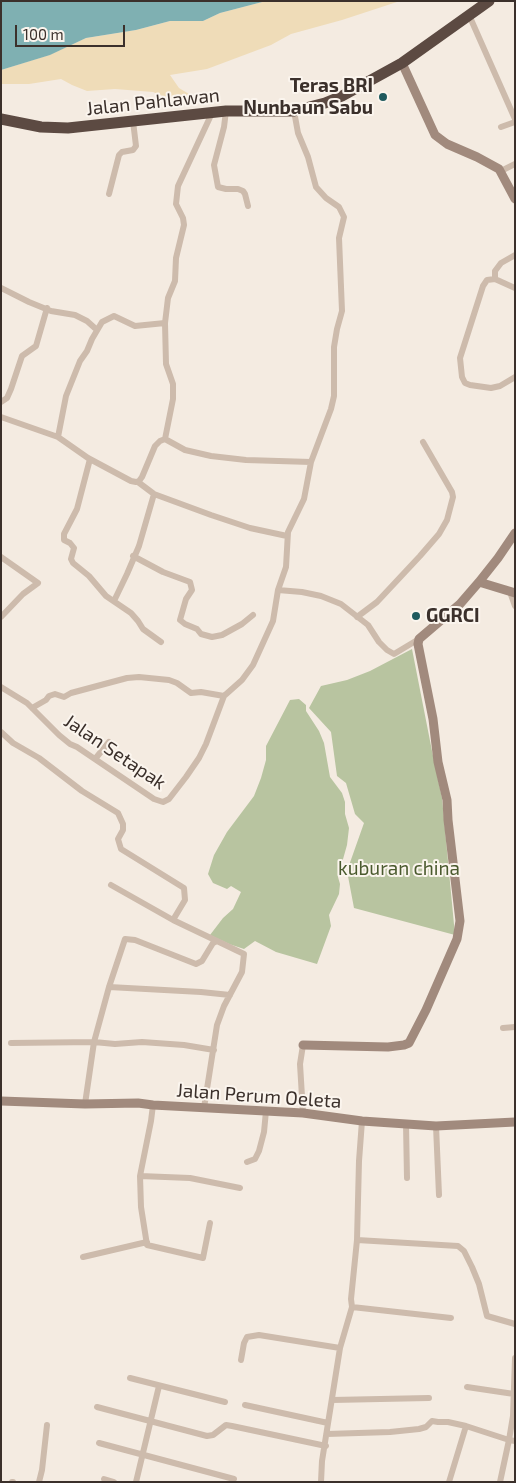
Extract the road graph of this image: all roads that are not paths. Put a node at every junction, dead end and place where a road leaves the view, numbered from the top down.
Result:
1 (490, 1) edge
2 (469, 15) junction
3 (402, 63) junction
4 (226, 111) junction
5 (294, 111) junction
6 (212, 113) junction
7 (1, 119) edge
8 (133, 121) junction
9 (515, 121) edge
10 (500, 127) dead end
11 (515, 164) edge
12 (501, 171) junction
13 (109, 194) dead end
14 (515, 199) edge
15 (248, 206) dead end
16 (515, 255) edge
17 (495, 279) junction
18 (1, 288) edge
19 (515, 288) edge
20 (47, 308) junction
21 (165, 323) junction
22 (97, 330) junction
23 (515, 376) edge
24 (1, 402) edge
25 (1, 417) edge
26 (58, 437) junction
27 (165, 439) junction
28 (423, 442) dead end
29 (90, 459) junction
30 (311, 462) junction
31 (138, 482) junction
32 (154, 494) junction
33 (515, 533) edge
34 (287, 536) junction
35 (133, 556) junction
36 (1, 557) edge
37 (479, 582) junction
38 (278, 590) junction
39 (512, 593) edge
40 (114, 601) junction
41 (515, 606) edge
42 (252, 615) dead end
43 (358, 616) junction
44 (1, 617) edge
45 (419, 638) junction
46 (161, 642) dead end
47 (1, 687) edge
48 (224, 696) junction
49 (32, 708) junction
50 (1, 732) edge
51 (109, 742) dead end
52 (95, 759) junction
53 (111, 885) dead end
54 (173, 920) junction
55 (217, 941) junction
56 (109, 987) junction
57 (230, 995) junction
58 (515, 1027) edge
59 (503, 1028) dead end
60 (94, 1042) junction
61 (11, 1043) dead end
62 (303, 1046) joint
63 (214, 1050) junction
64 (1, 1101) edge
65 (84, 1104) junction
66 (153, 1105) junction
67 (204, 1108) junction
68 (266, 1110) junction
69 (303, 1113) junction
70 (362, 1121) junction
71 (515, 1122) edge
72 (406, 1124) junction
73 (436, 1126) junction
74 (247, 1162) dead end
75 (140, 1176) junction
76 (407, 1178) dead end
77 (240, 1188) dead end
78 (439, 1195) dead end
79 (210, 1223) dead end
80 (357, 1240) junction
81 (147, 1242) junction
82 (83, 1257) dead end
83 (352, 1307) junction
84 (450, 1318) dead end
85 (515, 1324) edge
86 (340, 1348) junction
87 (515, 1358) edge
88 (241, 1360) dead end
89 (130, 1378) dead end
90 (159, 1386) junction
91 (467, 1387) dead end
92 (514, 1394) edge
93 (429, 1398) dead end
94 (332, 1400) junction
95 (225, 1402) dead end
96 (245, 1405) dead end
97 (98, 1407) dead end
98 (151, 1421) junction
99 (328, 1423) junction
100 (46, 1425) dead end
101 (466, 1426) junction
102 (327, 1434) junction
103 (512, 1440) edge
104 (99, 1443) dead end
105 (326, 1446) junction
106 (143, 1455) junction
107 (104, 1479) dead end
108 (234, 1479) dead end
109 (39, 1482) edge
110 (114, 1482) edge
111 (136, 1482) edge
112 (321, 1482) edge
113 (449, 1482) edge
114 (500, 1482) edge

1 - 2 highway, Jalan Pahlawan
2 - 3 highway, Jalan Pahlawan
2 - 9 street
3 - 5 highway, Jalan Pahlawan
3 - 12 street
4 - 5 highway, Jalan Pahlawan
4 - 6 highway, Jalan Pahlawan
4 - 15 street
5 - 30 street, Jalan Setapak
6 - 8 highway, Jalan Pahlawan
6 - 21 street
7 - 8 highway, Jalan Pahlawan
8 - 13 street
9 - 10 street
11 - 12 street
12 - 14 street
16 - 17 street
17 - 19 street
17 - 23 street
18 - 20 street
20 - 22 street
20 - 24 street
21 - 22 street
21 - 27 street
22 - 26 street
25 - 26 street
26 - 29 street
27 - 30 street
27 - 31 street
28 - 43 street
29 - 31 street
29 - 40 street
30 - 34 street, Jalan Setapak
31 - 32 street
32 - 34 street
32 - 35 street
33 - 37 street
34 - 38 street, Jalan Setapak
35 - 40 street
35 - 42 street
36 - 44 street
37 - 39 street
37 - 45 street
38 - 43 street
38 - 48 street, Jalan Setapak
39 - 41 street
40 - 46 street
43 - 45 street
45 - 62 street
47 - 49 street, Jalan Setapak
48 - 49 street
48 - 52 street, Jalan Setapak
49 - 52 street, Jalan Setapak
50 - 54 street
51 - 52 street
53 - 54 street
54 - 55 street
55 - 56 street
55 - 57 street
56 - 57 street
56 - 60 street
57 - 63 street
58 - 59 street
60 - 61 street
60 - 63 street
60 - 65 street
62 - 69 street
63 - 67 street
64 - 65 street, Jalan Perum Oeleta
65 - 66 street, Jalan Perum Oeleta
66 - 67 street, Jalan Perum Oeleta
66 - 75 street
67 - 68 street, Jalan Perum Oeleta
68 - 69 street, Jalan Perum Oeleta
68 - 74 street
69 - 70 street, Jalan Perum Oeleta
70 - 72 street, Jalan Perum Oeleta
70 - 80 street
71 - 73 street, Jalan Perum Oeleta
72 - 73 street, Jalan Perum Oeleta
72 - 76 street
73 - 78 street
75 - 77 street
75 - 81 street
79 - 81 street
80 - 83 street
80 - 85 street
81 - 82 street
83 - 84 street
83 - 86 street
86 - 88 street
86 - 94 street
87 - 92 street
89 - 90 street
90 - 95 street
90 - 98 street
91 - 92 street
92 - 103 street
93 - 94 street
94 - 99 street
96 - 99 street
97 - 98 street
98 - 105 street
98 - 106 street
99 - 102 street
100 - 109 street
101 - 102 street
101 - 103 street
101 - 113 street
102 - 105 street
103 - 114 street
104 - 106 street
105 - 112 street
106 - 108 street
106 - 111 street
107 - 110 street

